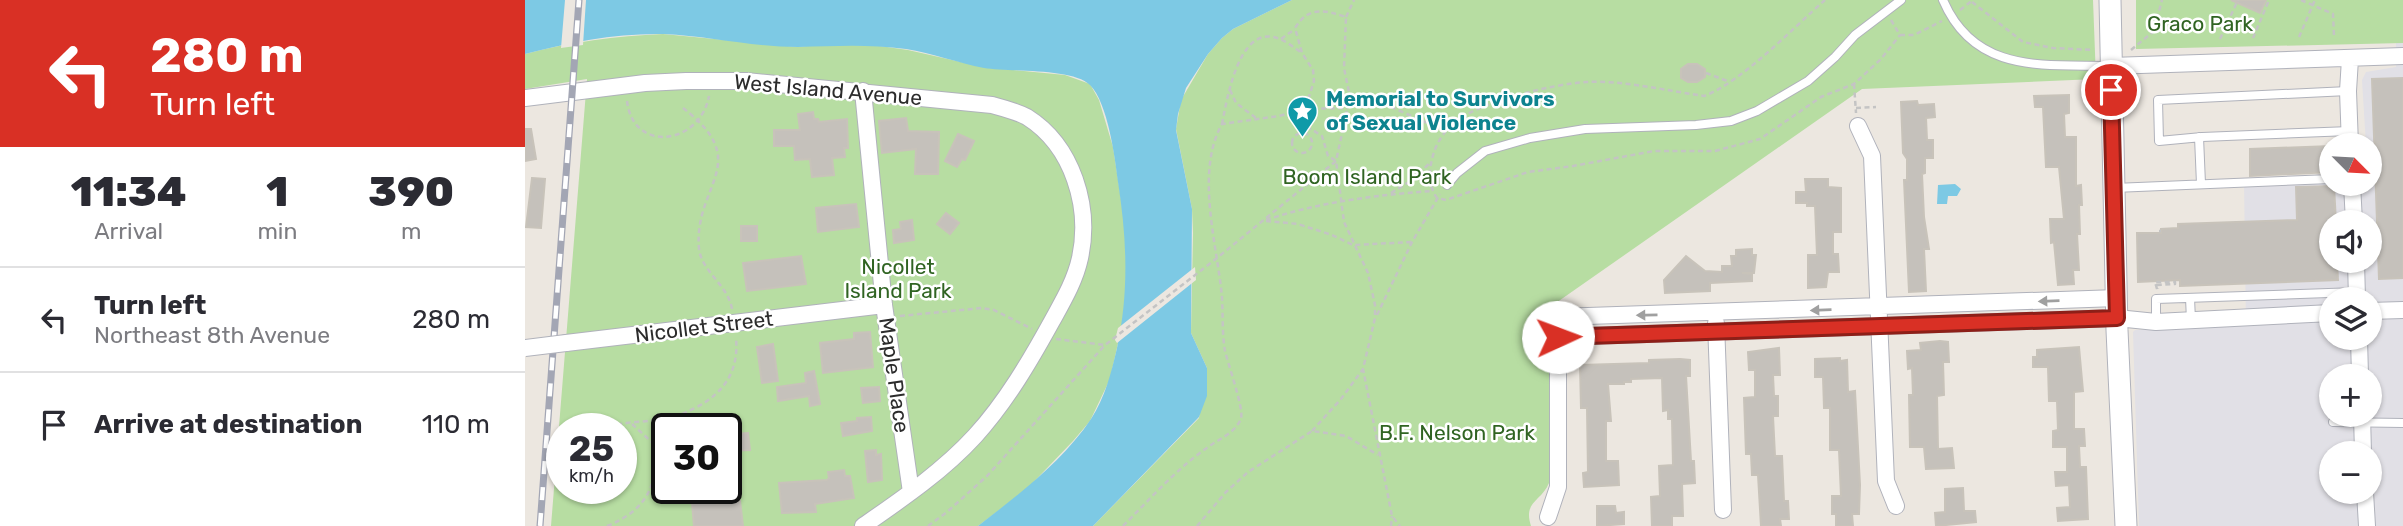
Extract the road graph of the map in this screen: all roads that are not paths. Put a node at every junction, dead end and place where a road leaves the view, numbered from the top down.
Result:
1 (1901, 0) edge
2 (1943, 0) edge
3 (2110, 0) edge
4 (2117, 56) junction
5 (2403, 56) edge
6 (2350, 59) junction
7 (863, 91) junction
8 (2348, 91) junction
9 (525, 98) edge
10 (1857, 126) road end
11 (2350, 133) edge
12 (2199, 137) junction
13 (2319, 138) edge
14 (2319, 179) edge
15 (2201, 184) junction
16 (1447, 185) road end
17 (2114, 188) junction
18 (2319, 293) edge
19 (2289, 294) junction
20 (2260, 295) junction
21 (2226, 296) junction
22 (2190, 298) junction
23 (884, 305) junction
24 (1878, 308) junction
25 (2117, 308) junction
26 (2403, 310) edge
27 (2382, 311) edge
28 (2319, 313) edge
29 (1715, 314) junction
30 (2290, 315) junction
31 (2262, 316) junction
32 (2227, 318) junction
33 (2191, 320) junction
34 (2156, 322) junction
35 (1879, 327) junction
36 (1716, 332) junction
37 (1558, 337) junction
38 (525, 348) edge
39 (2382, 421) edge
40 (2403, 423) edge
41 (911, 492) junction
42 (2366, 504) edge
43 (1896, 506) dead end
44 (1723, 510) dead end
45 (1548, 517) dead end
46 (863, 526) edge
47 (2126, 526) edge
48 (2367, 526) edge

1 - 16 lane
2 - 4 lane
3 - 4 main road
4 - 6 street
4 - 17 main road
5 - 6 street
6 - 8 street
7 - 9 street, West Island Avenue
7 - 23 street, Maple Place
7 - 41 street, West Island Avenue
8 - 11 street
8 - 12 lane
10 - 24 street
12 - 13 lane
12 - 15 lane
14 - 15 lane
15 - 17 lane
17 - 25 main road
18 - 19 lane
19 - 20 lane
19 - 30 lane
20 - 21 lane
20 - 31 lane
21 - 22 lane
21 - 32 lane
22 - 33 lane
22 - 34 lane
23 - 38 street, Nicollet Street, bridge
23 - 41 street, Maple Place
25 -> 24 street
24 -> 29 street
24 - 35 street
25 - 34 street
25 - 35 street
25 - 47 main road
26 - 27 street
28 - 30 street
29 - 36 street
29 -> 37 street
30 - 31 street
31 - 32 street
32 - 33 street
33 - 34 street
35 - 36 street
35 - 43 street
36 - 37 street
36 - 44 street
37 - 45 street
39 - 40 lane
41 - 46 street, West Island Avenue
42 - 48 street

